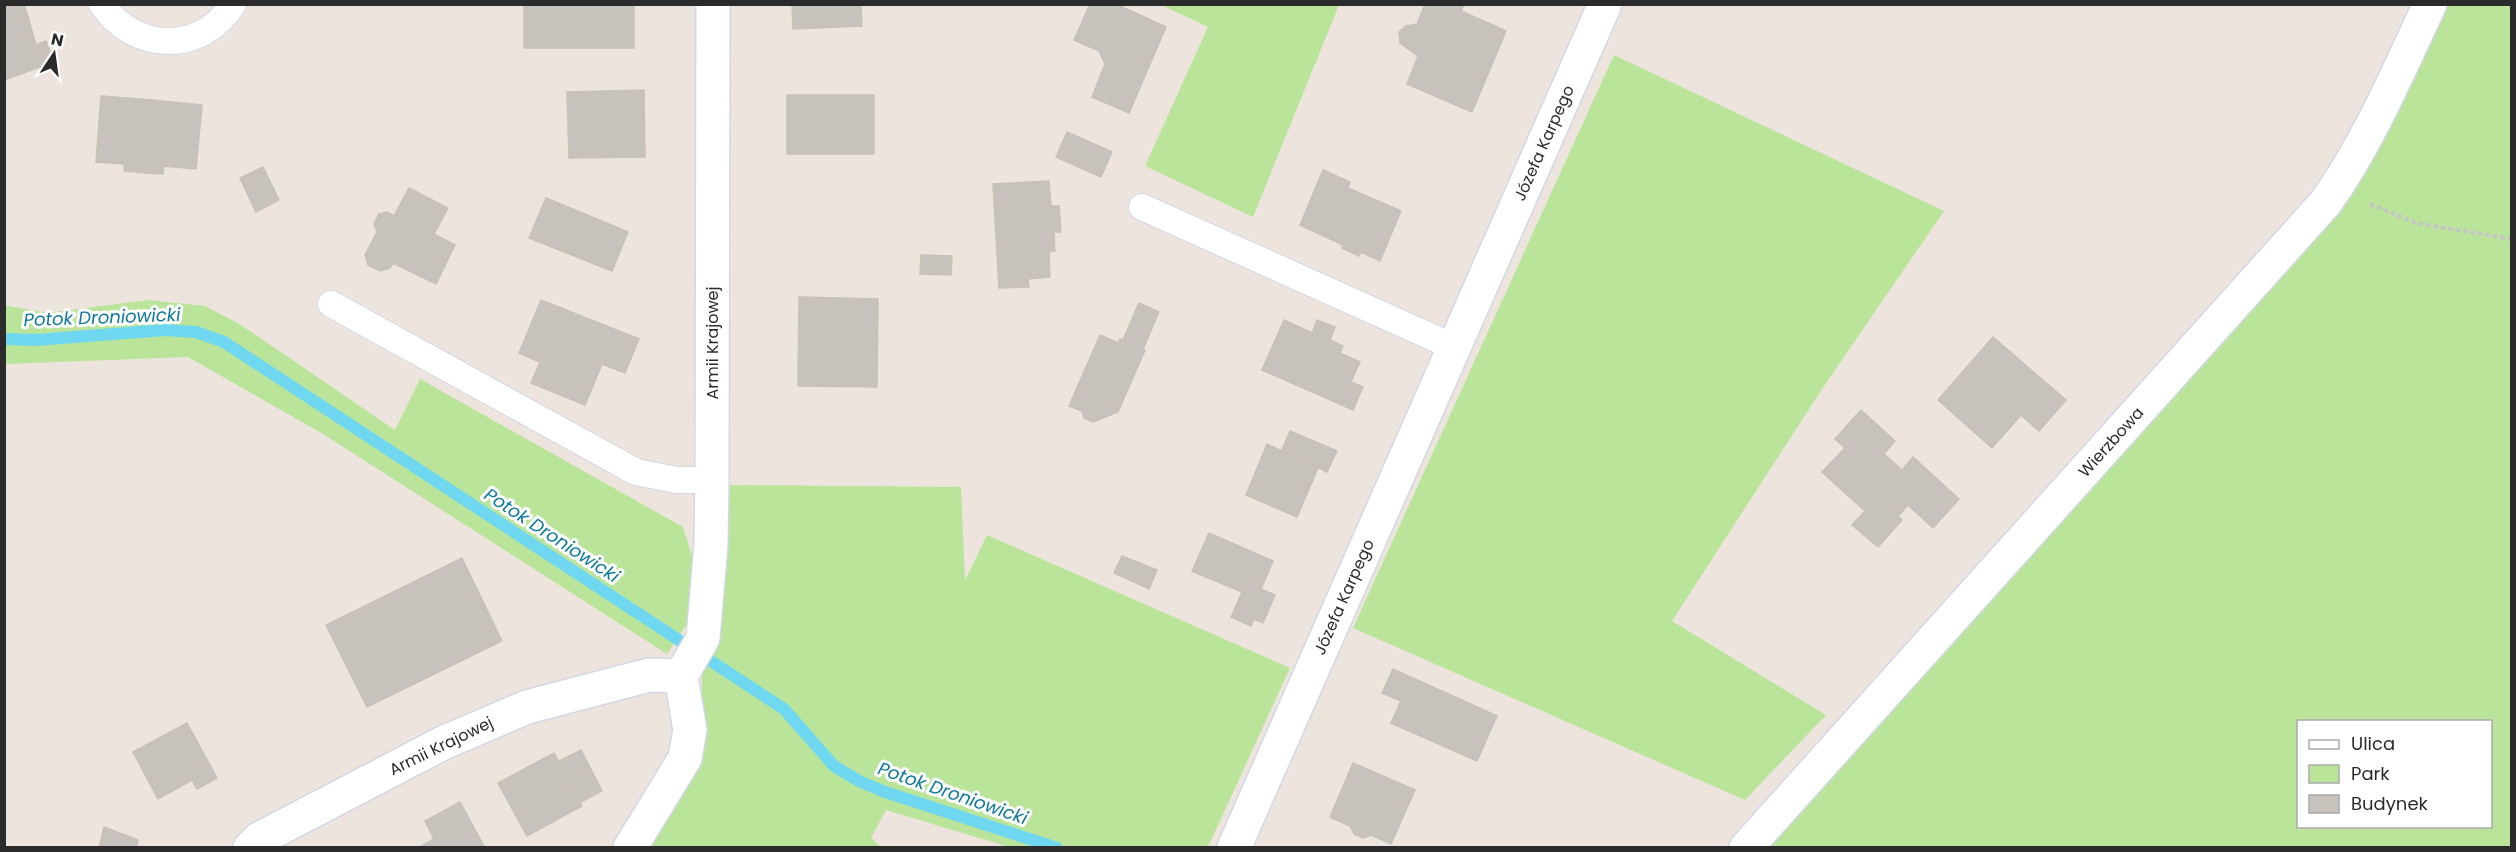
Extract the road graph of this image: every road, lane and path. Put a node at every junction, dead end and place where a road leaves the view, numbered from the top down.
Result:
1 (102, 4) edge
2 (233, 4) edge
3 (713, 4) edge
4 (1605, 4) edge
5 (2430, 4) edge
6 (2339, 184) junction
7 (1142, 207) dead end
8 (2511, 239) edge
9 (331, 304) dead end
10 (1454, 347) junction
11 (712, 480) junction
12 (691, 658) junction
13 (250, 848) edge
14 (630, 848) edge
15 (1234, 848) edge
16 (1746, 848) edge

1 - 2 lane
3 - 11 street, Armii Krajowej
4 - 10 street, Józefa Karpego
5 - 6 street, Wierzbowa
6 - 8 path
6 - 16 street, Wierzbowa
7 - 10 lane
9 - 11 lane
10 - 15 street, Józefa Karpego
11 - 12 street, Armii Krajowej
12 - 13 street, Armii Krajowej
12 - 14 street, Armii Krajowej

